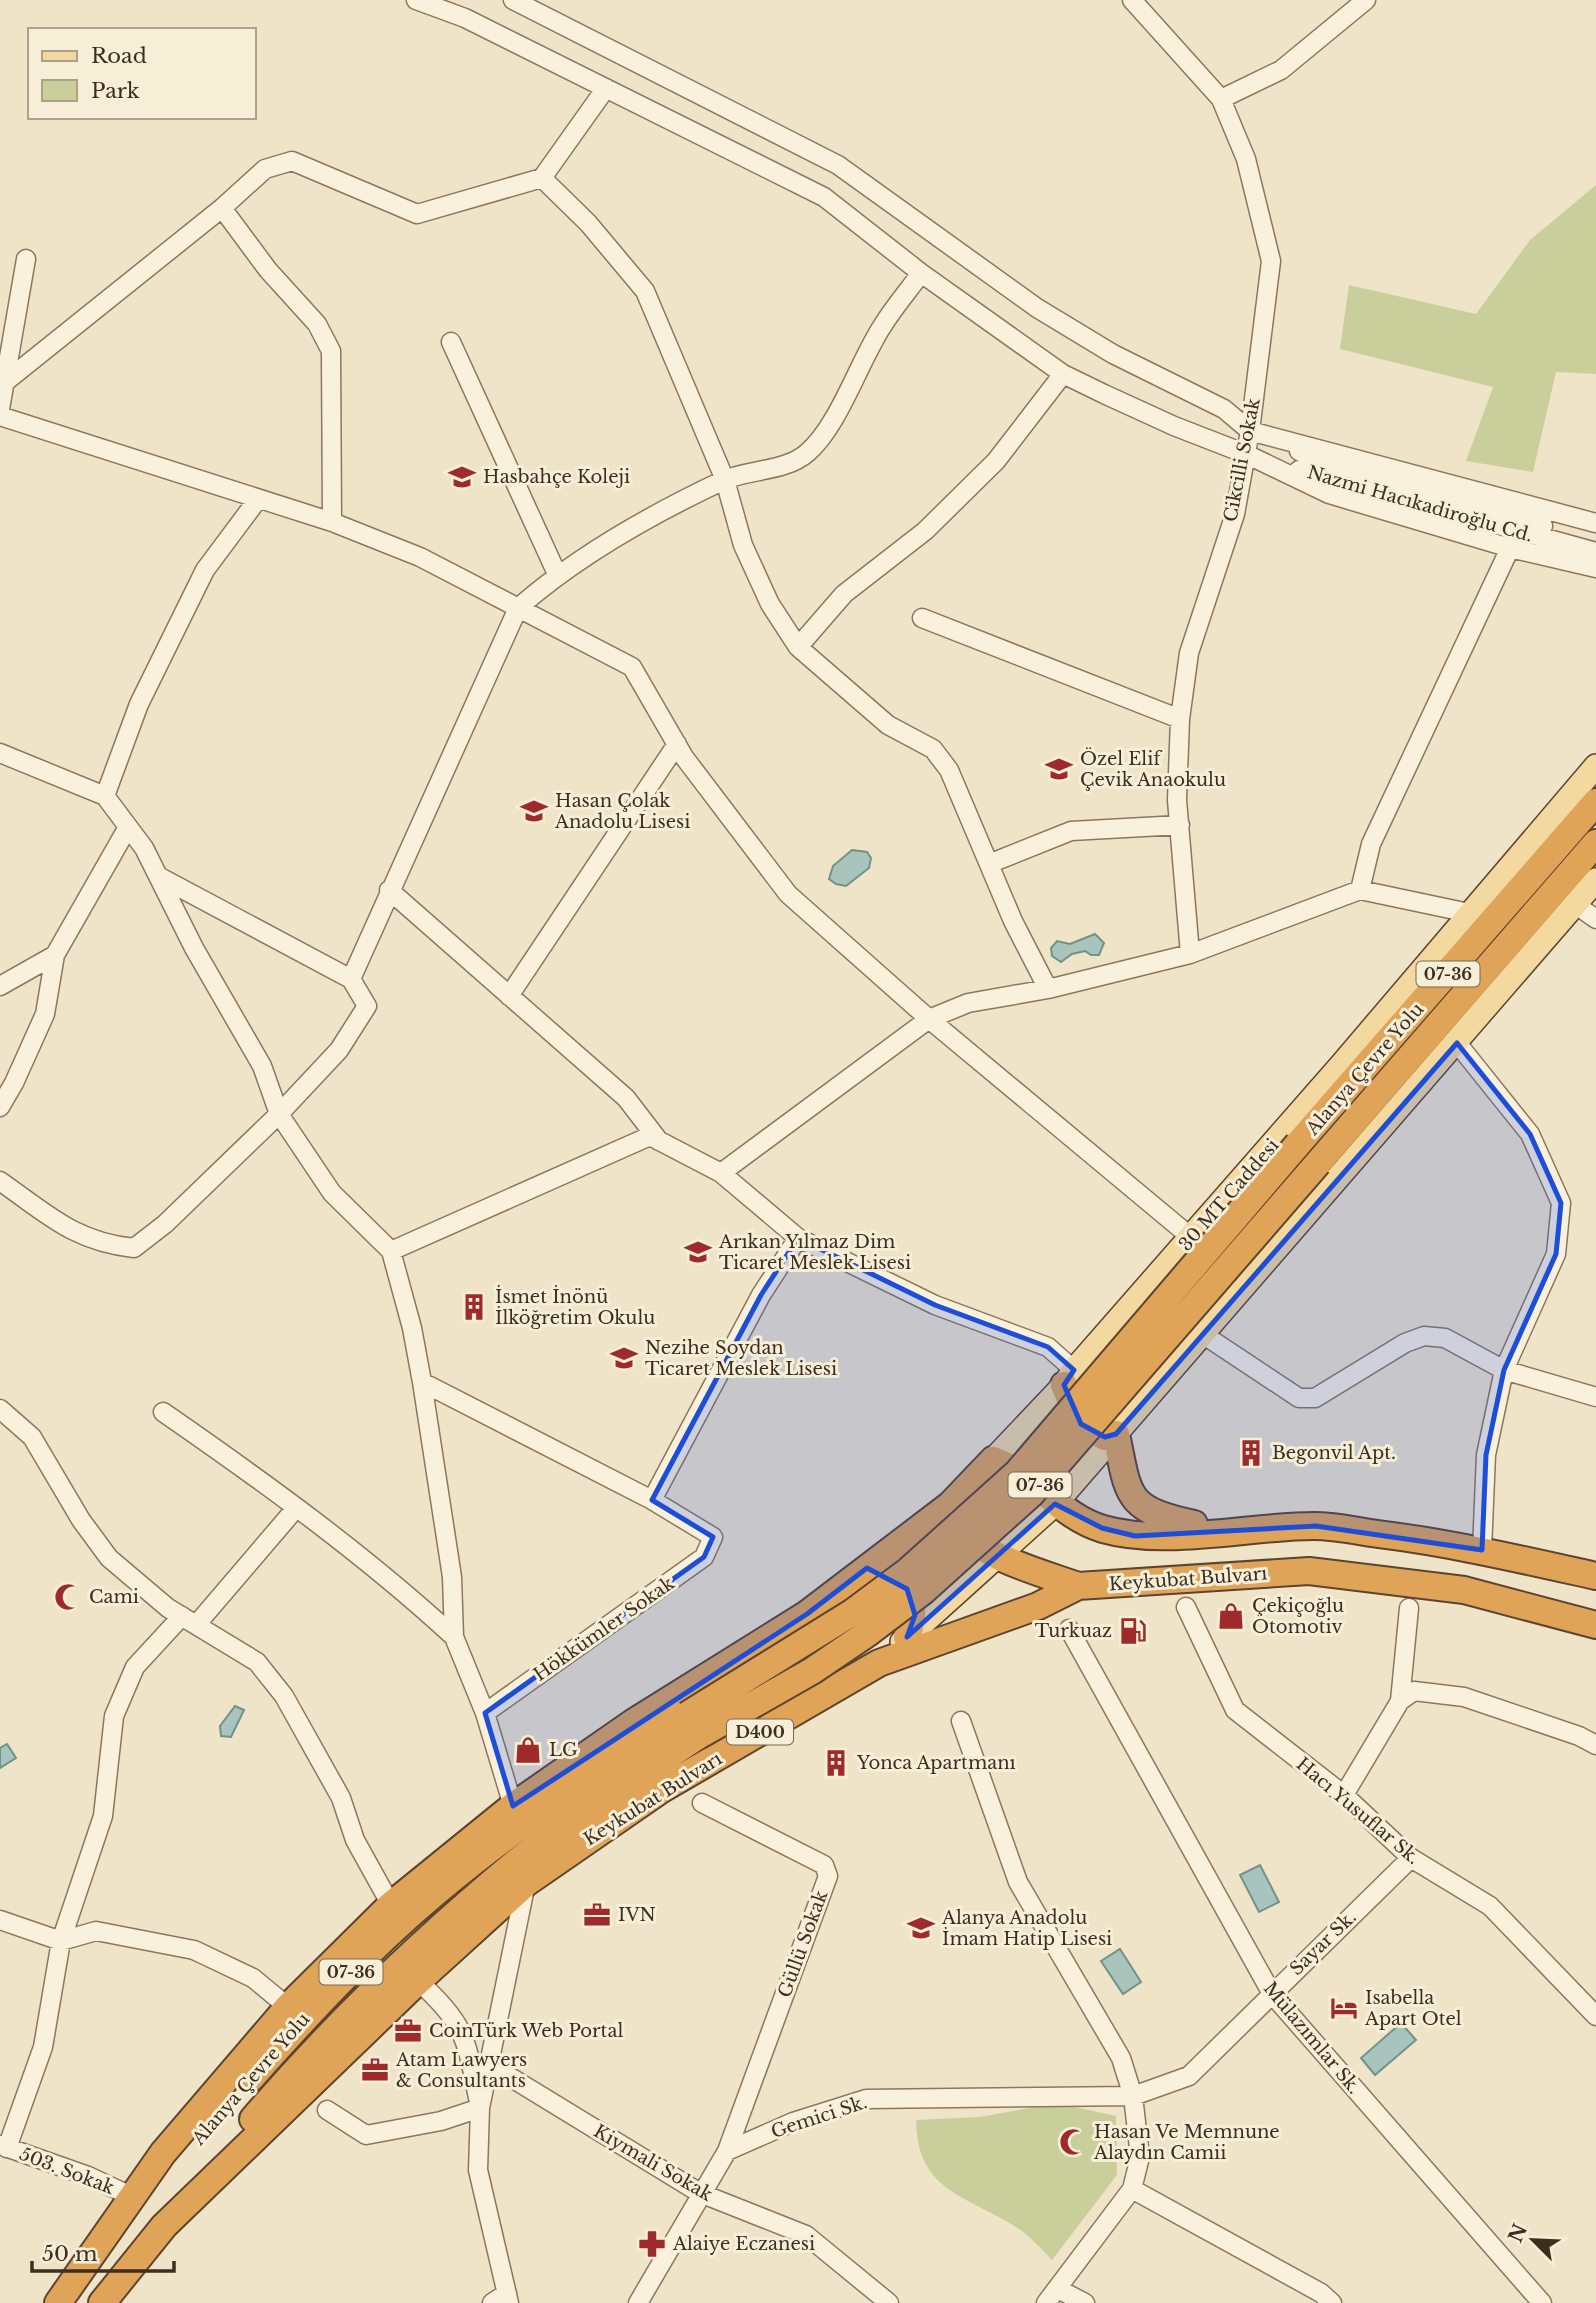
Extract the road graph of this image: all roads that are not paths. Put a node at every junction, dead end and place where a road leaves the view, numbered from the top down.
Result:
1 (416, 0) edge
2 (513, 0) edge
3 (1132, 0) edge
4 (1366, 0) edge
5 (606, 88) junction
6 (1221, 99) junction
7 (542, 178) junction
8 (222, 208) junction
9 (26, 259) dead end
10 (921, 274) junction
11 (451, 342) dead end
12 (1063, 374) junction
13 (5, 382) junction
14 (0, 409) edge
15 (0, 416) edge
16 (1250, 431) junction
17 (1245, 454) junction
18 (725, 480) junction
19 (258, 499) junction
20 (332, 522) junction
21 (1596, 523) edge
22 (1596, 540) edge
23 (1510, 548) junction
24 (1596, 552) edge
25 (1596, 568) edge
26 (557, 574) junction
27 (518, 608) junction
28 (922, 618) dead end
29 (798, 647) junction
30 (1180, 719) junction
31 (677, 744) junction
32 (0, 753) edge
33 (1596, 766) edge
34 (105, 796) junction
35 (1596, 802) edge
36 (1181, 825) junction
37 (128, 827) junction
38 (1596, 843) edge
39 (990, 863) junction
40 (158, 876) junction
41 (1596, 880) edge
42 (389, 890) junction
43 (1360, 890) junction
44 (1576, 905) junction
45 (1469, 913) junction
46 (1596, 919) edge
47 (1190, 954) junction
48 (55, 955) junction
49 (351, 979) junction
50 (0, 986) edge
51 (1048, 989) junction
52 (509, 996) junction
53 (929, 1019) junction
54 (1457, 1043) junction
55 (0, 1107) edge
56 (279, 1114) junction
57 (659, 1141) junction
58 (1318, 1163) joint
59 (721, 1173) junction
60 (0, 1181) edge
61 (798, 1238) junction
62 (1192, 1238) junction
63 (391, 1251) junction
64 (1204, 1335) junction
65 (1504, 1370) junction
66 (1069, 1378) junction
67 (422, 1382) junction
68 (1596, 1397) edge
69 (0, 1409) edge
70 (163, 1412) dead end
71 (1116, 1434) junction
72 (993, 1460) junction
73 (652, 1500) junction
74 (1055, 1504) junction
75 (950, 1505) junction
76 (296, 1507) junction
77 (1233, 1533) junction
78 (1482, 1550) junction
79 (999, 1556) junction
80 (867, 1568) junction
81 (1596, 1576) edge
82 (1078, 1586) junction
83 (1186, 1607) dead end
84 (1409, 1608) dead end
85 (189, 1620) junction
86 (1596, 1625) edge
87 (1069, 1629) dead end
88 (454, 1637) junction
89 (907, 1637) junction
90 (879, 1663) junction
91 (1400, 1701) junction
92 (485, 1713) junction
93 (961, 1721) dead end
94 (693, 1726) junction
95 (1596, 1745) edge
96 (1344, 1795) junction
97 (702, 1803) dead end
98 (513, 1805) junction
99 (1410, 1858) junction
100 (526, 1883) junction
101 (391, 1905) junction
102 (0, 1920) edge
103 (61, 1941) junction
104 (418, 1981) junction
105 (1272, 1994) junction
106 (288, 2007) junction
107 (1596, 2016) edge
108 (489, 2061) junction
109 (1133, 2096) junction
110 (480, 2108) junction
111 (327, 2110) dead end
112 (3, 2147) edge
113 (727, 2151) junction
114 (1132, 2189) junction
115 (700, 2193) junction
116 (133, 2197) junction
117 (164, 2226) junction
118 (1058, 2289) junction
119 (64, 2296) edge
120 (502, 2300) edge
121 (102, 2303) edge
122 (638, 2303) edge
123 (889, 2303) edge
124 (1046, 2303) edge
125 (1085, 2303) edge
126 (1332, 2303) edge
127 (1542, 2303) edge

1 - 5 street
2 - 16 street
3 - 6 street, Cikcilli Sokak
4 - 6 street
5 - 7 street
5 - 10 street
6 - 16 street, Cikcilli Sokak
7 - 8 street
7 - 18 street
8 - 13 street
8 - 20 street
9 - 13 street
10 - 12 street
10 - 18 street
11 - 26 street
12 - 17 street
12 - 29 street
13 - 14 street
15 - 19 street
16 - 17 street, Cikcilli Sokak
16 - 21 street
16 - 22 street, Nazmi Hacıkadiroğlu Cd.
17 - 23 street
17 - 24 street, Nazmi Hacıkadiroğlu Cd.
17 - 30 street, Cikcilli Sokak
18 - 26 street
18 - 29 street
19 - 20 street
19 - 34 street
20 - 27 street
23 - 25 street
23 - 43 street
26 - 27 street
27 - 31 street
27 - 42 street
28 - 30 street
29 - 39 street
30 - 36 street, Cikcilli Sokak
31 - 52 street
31 - 53 street
32 - 34 street
33 - 45 main road, 30 MT Caddesi
34 - 37 street
35 - 94 highway, Alanya Çevre Yolu / 07-36, bridge
36 - 39 street
36 - 47 street, Cikcilli Sokak
37 - 40 street
37 - 48 street
38 - 58 highway, Alanya Çevre Yolu / 07-36
39 - 51 street
40 - 49 street
40 - 56 street
41 - 44 main road
42 - 49 street
42 - 52 street
43 - 45 street
43 - 47 street
44 - 46 street
44 - 54 main road
45 - 62 main road, 30 MT Caddesi
47 - 51 street
48 - 50 street
48 - 55 street
49 - 56 street
51 - 53 street
52 - 57 street
53 - 59 street
53 - 62 street
54 - 64 main road
54 - 65 street
56 - 60 street
56 - 63 street
57 - 59 street
57 - 63 street
58 - 94 highway, Keykubat Bulvarı / 07-36, bridge
59 - 61 street
61 - 66 street
61 - 73 street
62 - 66 main road, 30 MT Caddesi
63 - 67 street
64 - 65 street
64 - 71 main road
65 - 68 street
65 - 78 street
66 - 71 highway
66 - 72 main road, 30 MT Caddesi
67 - 73 street
67 - 88 street
69 - 85 street
70 - 76 street
71 - 74 main road
71 - 77 highway
72 - 74 highway
72 - 75 highway
73 - 92 street, Hökkümler Sokak
74 - 77 highway
74 - 79 main road
75 - 79 highway
75 - 80 highway
76 - 85 street
76 - 88 street
77 - 78 highway
78 - 81 highway
79 - 82 highway
79 - 89 main road
80 - 89 highway
80 - 98 highway
82 - 86 highway, Keykubat Bulvarı / D400
82 - 90 highway, Keykubat Bulvarı / D400
83 - 96 street, Hacı Yusuflar Sk.
84 - 91 street
85 - 101 street
85 - 103 street
87 - 105 street, Mülazımlar Sk.
88 - 92 street
89 - 90 main road
90 - 100 highway, Keykubat Bulvarı / D400
91 - 95 street
91 - 96 street
92 - 98 street
93 - 109 street
94 - 117 highway, Alanya Çevre Yolu / 07-36
94 - 119 highway, Alanya Çevre Yolu / 07-36
96 - 99 street, Hacı Yusuflar Sk.
97 - 113 street, Güllü Sokak
98 - 101 highway
99 - 105 street, Sayar Sk.
99 - 107 street, Hacı Yusuflar Sk.
100 - 104 highway, Keykubat Bulvarı / D400
100 - 108 street
101 - 106 highway
102 - 103 street
103 - 106 street
103 - 112 street
104 - 110 street
104 - 117 highway, Keykubat Bulvarı / D400
105 - 109 street, Sayar Sk.
105 - 127 street, Mülazımlar Sk.
106 - 116 highway
108 - 110 street
108 - 115 street, Kiymali Sokak
109 - 113 street, Gemici Sk.
109 - 114 street
110 - 111 street
110 - 120 street
112 - 116 street, 503. Sokak
113 - 115 street
114 - 118 street
114 - 126 street
115 - 122 street
115 - 123 street, Kiymali Sokak
116 - 119 highway
117 - 121 highway, Keykubat Bulvarı / D400
118 - 124 street
118 - 125 street

